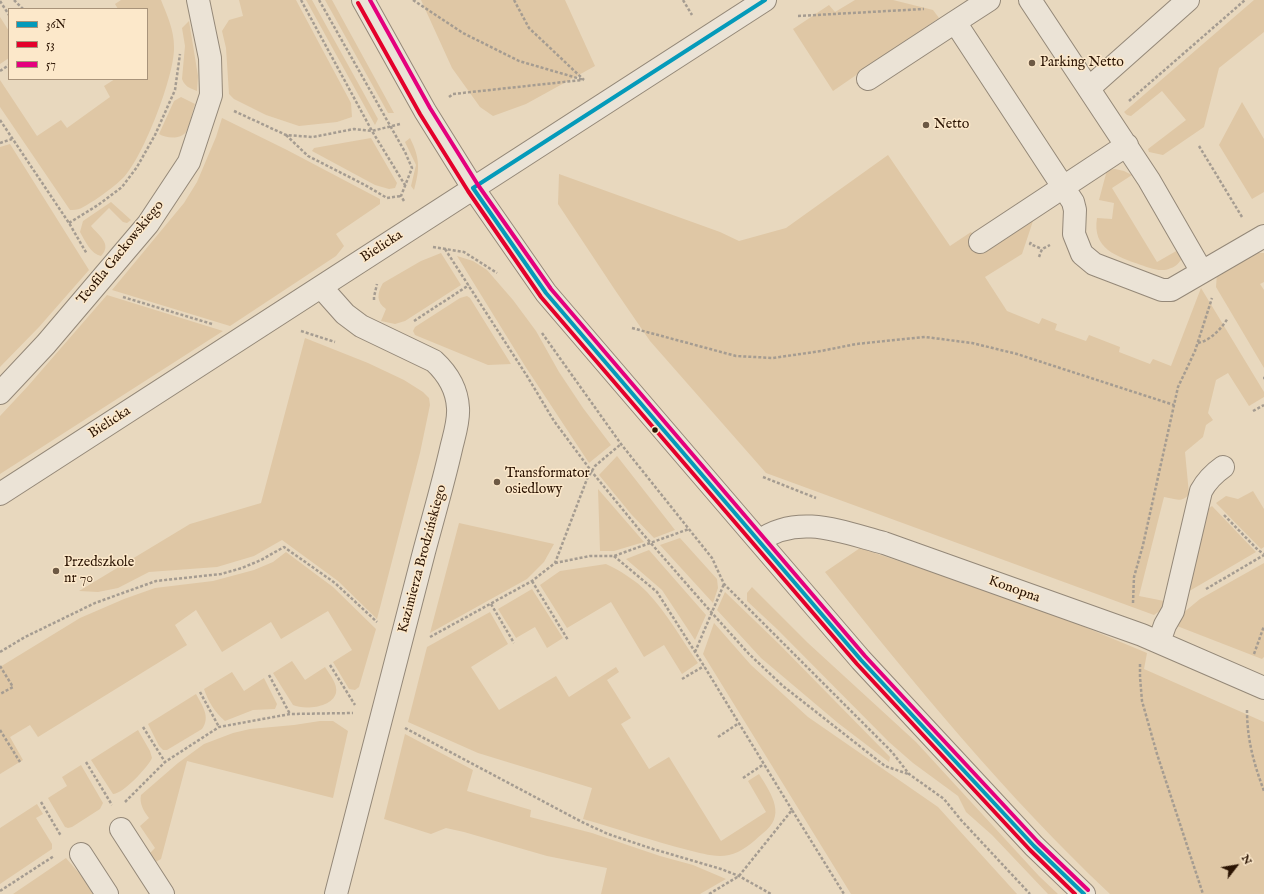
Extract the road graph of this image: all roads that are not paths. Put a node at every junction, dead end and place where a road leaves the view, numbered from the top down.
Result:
1 (198, 0) edge
2 (363, 0) edge
3 (764, 0) edge
4 (989, 0) edge
5 (1030, 0) edge
6 (1188, 0) edge
7 (955, 22) junction
8 (868, 79) dead end
9 (1089, 88) junction
10 (1127, 145) junction
11 (1063, 186) junction
12 (473, 188) junction
13 (1264, 236) edge
14 (980, 242) dead end
15 (1202, 272) junction
16 (321, 287) junction
17 (0, 393) edge
18 (1224, 467) dead end
19 (0, 494) edge
20 (759, 541) junction
21 (1150, 638) junction
22 (1264, 688) edge
23 (118, 820) road end
24 (81, 854) dead end
25 (107, 894) edge
26 (163, 894) edge
27 (336, 894) edge
28 (1084, 894) edge

1 - 17 street, Teofila Gackowskiego
2 - 12 street
3 - 12 street, Bielicka
4 - 7 street
5 - 9 street
6 - 9 street
7 - 8 street
7 - 11 street
9 - 10 street
10 - 11 street
10 - 15 street
11 - 14 street
11 - 15 street
12 - 16 street, Bielicka
12 - 20 street
13 - 15 street
16 - 19 street, Bielicka
16 - 27 street, Kazimierza Brodzińskiego
18 - 21 street
20 - 21 street, Konopna
20 - 28 street
21 - 22 street, Konopna
23 - 26 street
24 - 25 street

